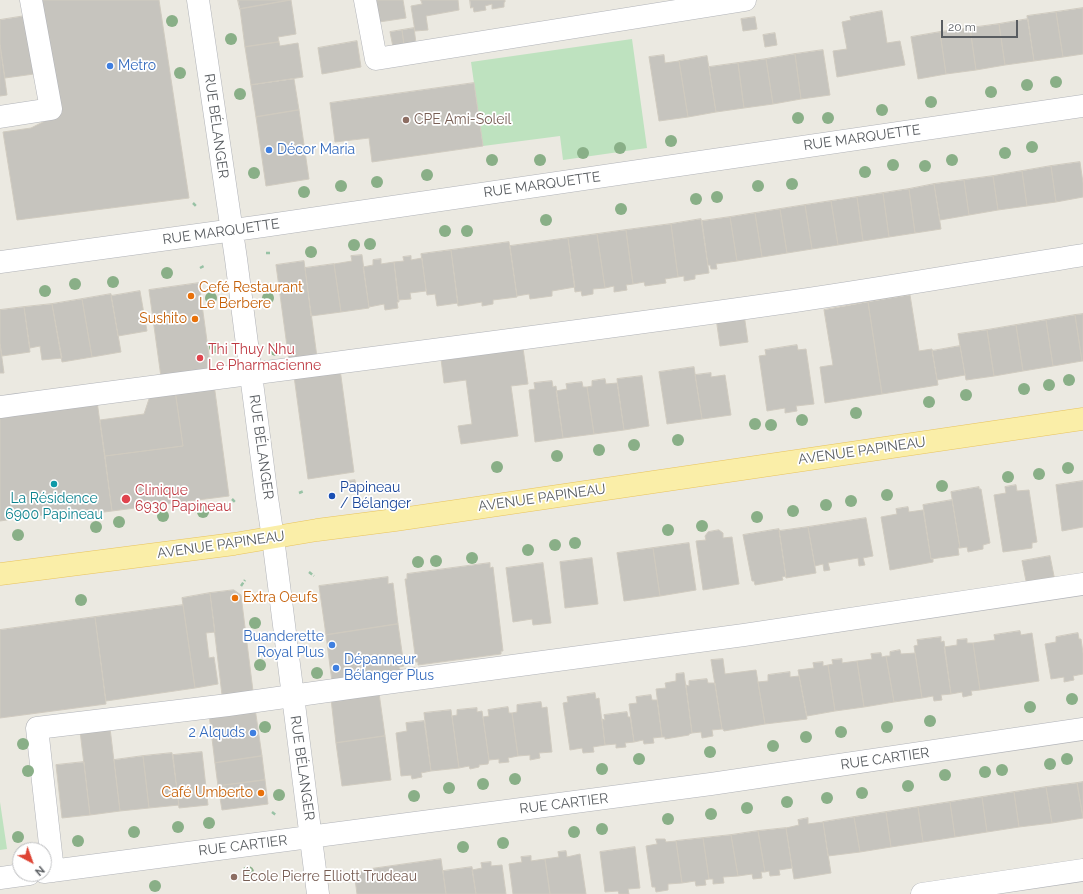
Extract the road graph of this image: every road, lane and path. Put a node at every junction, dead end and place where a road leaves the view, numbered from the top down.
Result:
1 (31, 0) edge
2 (198, 0) edge
3 (365, 0) edge
4 (745, 0) edge
5 (1083, 106) edge
6 (0, 117) edge
7 (193, 203) dead end
8 (196, 206) dead end
9 (232, 231) junction
10 (271, 253) dead end
11 (266, 254) dead end
12 (1083, 255) edge
13 (0, 262) edge
14 (204, 266) dead end
15 (200, 268) dead end
16 (251, 374) junction
17 (0, 407) edge
18 (1083, 419) edge
19 (304, 491) dead end
20 (299, 493) dead end
21 (232, 499) dead end
22 (236, 503) dead end
23 (273, 538) junction
24 (309, 572) dead end
25 (0, 574) edge
26 (314, 576) dead end
27 (246, 580) dead end
28 (1083, 584) edge
29 (241, 586) dead end
30 (293, 695) junction
31 (1083, 729) edge
32 (272, 812) dead end
33 (276, 815) dead end
34 (312, 837) junction
35 (46, 842) edge
36 (52, 870) edge
37 (1083, 870) edge
38 (12, 876) edge
39 (0, 878) edge
40 (318, 894) edge
41 (922, 894) edge

1 - 6 street
2 - 9 street, RUE BÉLANGER
3 - 4 street
5 - 9 street, RUE MARQUETTE
7 - 8 path
9 - 13 street, RUE MARQUETTE
9 - 16 street, RUE BÉLANGER
10 - 11 path
12 - 16 street
14 - 15 path
16 - 17 street
16 - 23 street, RUE BÉLANGER
18 - 23 main road, AVENUE PAPINEAU
19 - 20 path
21 - 22 path
23 - 25 main road, AVENUE PAPINEAU
23 - 30 street, RUE BÉLANGER
24 - 26 path
27 - 29 path
28 - 30 street
30 - 34 street, RUE BÉLANGER
30 - 35 street
31 - 34 street, RUE CARTIER
32 - 33 path
34 - 36 street, RUE CARTIER
34 - 40 street, RUE BÉLANGER
37 - 41 street
38 - 39 street

